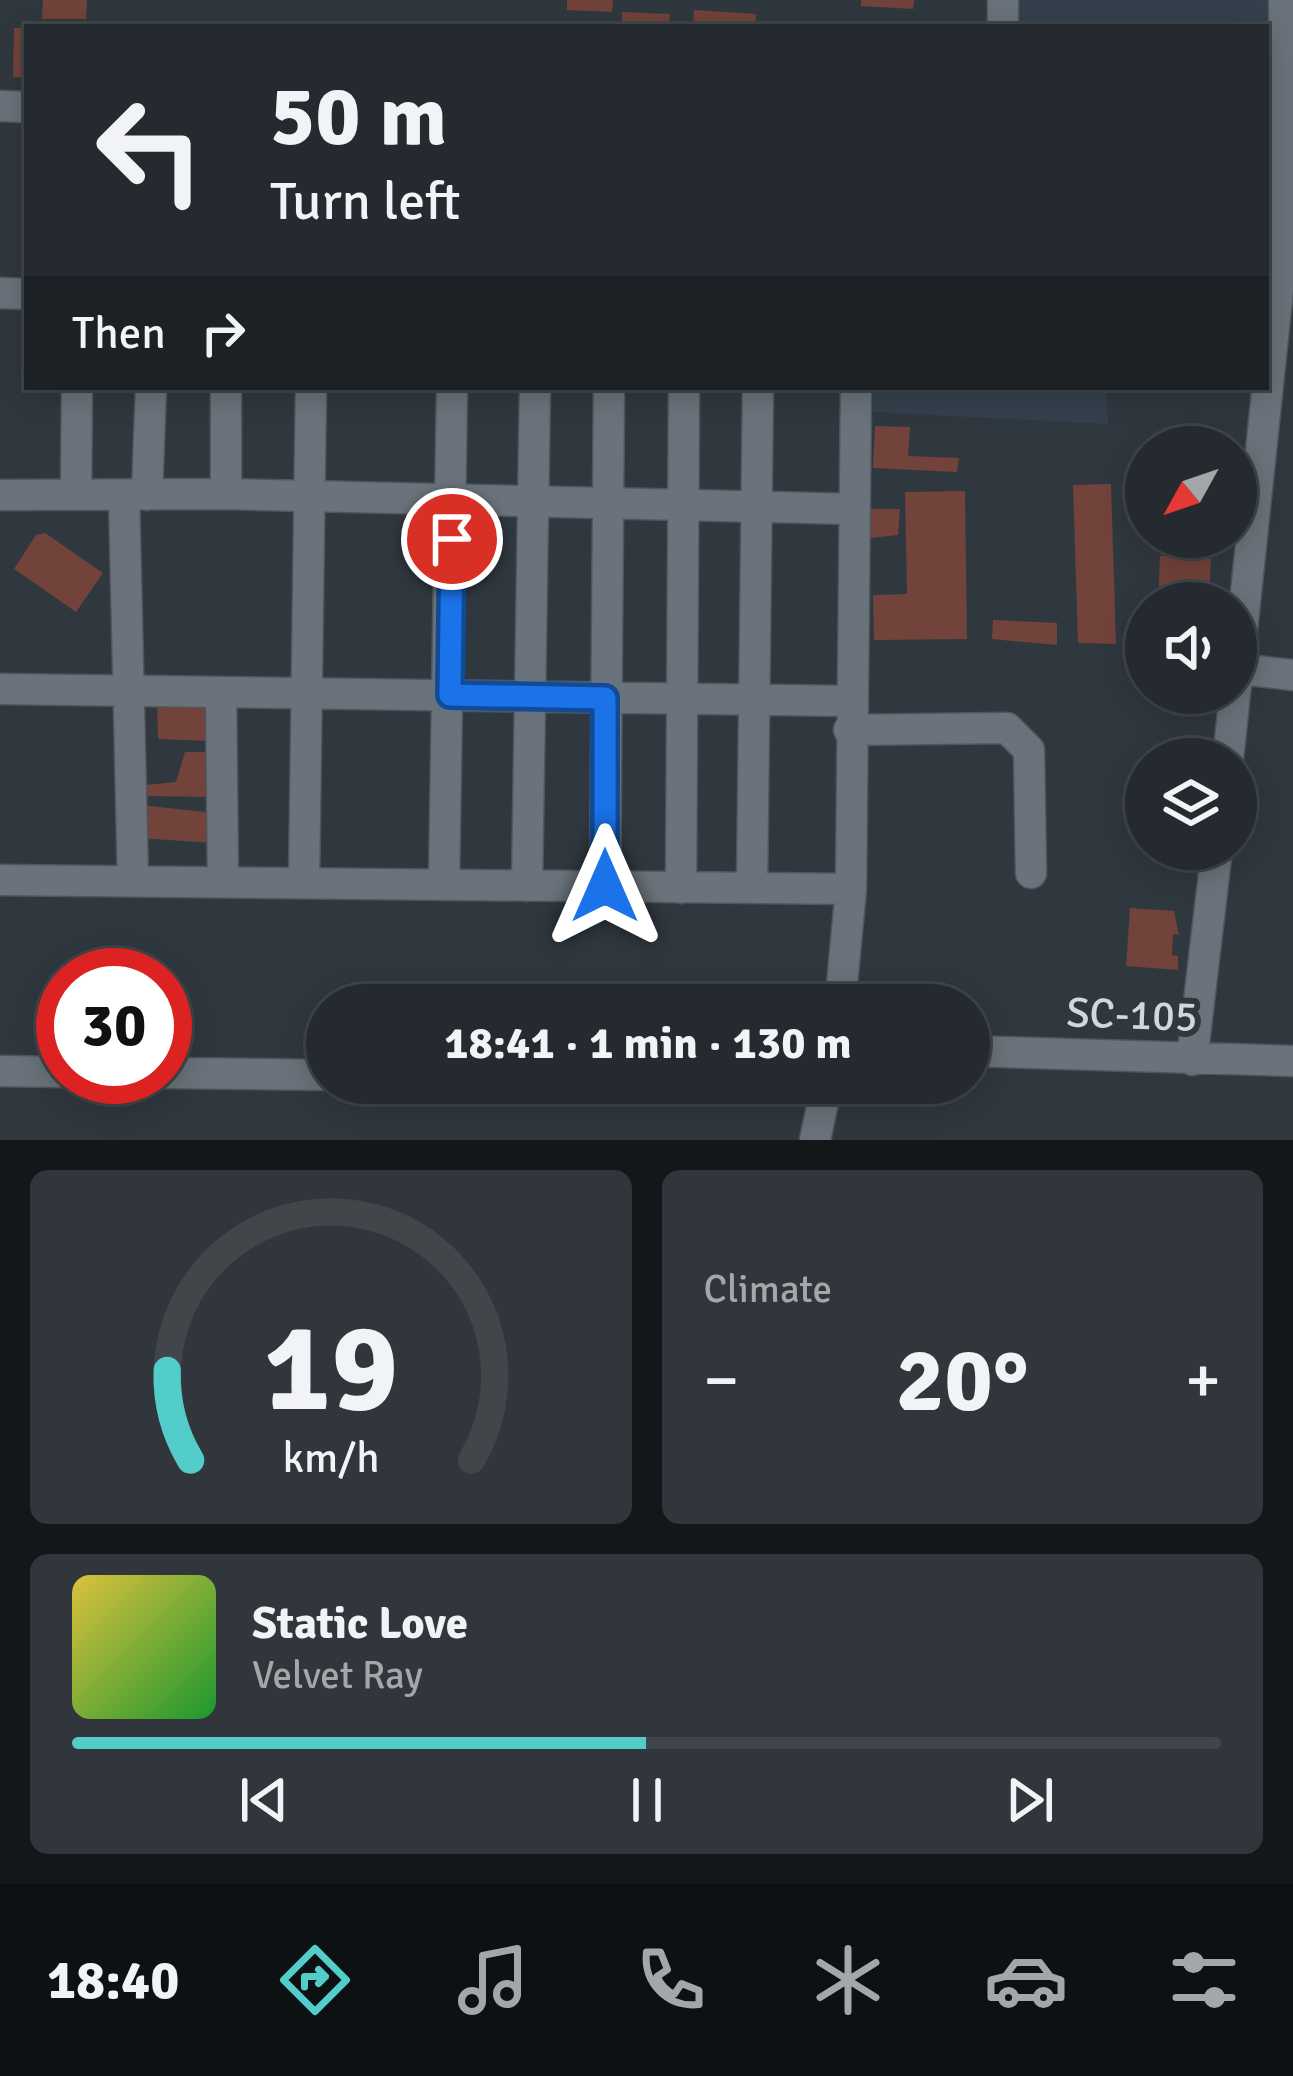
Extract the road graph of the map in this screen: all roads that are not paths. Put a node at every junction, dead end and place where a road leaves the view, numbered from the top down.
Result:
1 (1284, 0) edge
2 (1282, 127) edge
3 (1269, 373) edge
4 (77, 390) edge
5 (151, 390) edge
6 (226, 390) edge
7 (311, 390) edge
8 (452, 390) edge
9 (535, 390) edge
10 (609, 390) edge
11 (684, 390) edge
12 (758, 390) edge
13 (856, 390) edge
14 (1267, 390) edge
15 (76, 494) junction
16 (226, 494) junction
17 (0, 495) edge
18 (135, 495) junction
19 (307, 496) junction
20 (452, 500) junction
21 (534, 500) junction
22 (604, 502) junction
23 (680, 505) junction
24 (757, 506) junction
25 (853, 509) junction
26 (1247, 582) edge
27 (1293, 676) edge
28 (1257, 680) edge
29 (0, 689) edge
30 (128, 691) junction
31 (221, 692) junction
32 (306, 694) junction
33 (450, 695) junction
34 (531, 697) junction
35 (605, 698) junction
36 (680, 698) junction
37 (755, 700) junction
38 (849, 716) junction
39 (1215, 870) edge
40 (1031, 873) dead end
41 (0, 880) edge
42 (133, 881) junction
43 (223, 882) junction
44 (304, 883) junction
45 (444, 885) junction
46 (527, 886) junction
47 (605, 886) junction
48 (681, 888) junction
49 (752, 888) junction
50 (851, 890) junction
51 (842, 984) edge
52 (990, 1052) edge
53 (1192, 1060) junction
54 (1293, 1061) edge
55 (0, 1071) edge
56 (36, 1072) edge
57 (192, 1073) edge
58 (306, 1075) edge
59 (822, 1104) edge
60 (815, 1140) edge

1 - 2 street
2 - 3 street
4 - 15 street
5 - 18 street
6 - 16 street
7 - 19 street
8 - 20 street
9 - 21 street
10 - 22 street
11 - 23 street
12 - 24 street
13 - 25 street
14 - 26 street
15 - 17 street
15 - 18 street
16 - 18 street
16 - 19 street
18 - 30 street
19 - 20 street
19 - 32 street
20 - 21 street
20 - 33 street
21 - 22 street
21 - 34 street
22 - 23 street
22 - 35 street
23 - 24 street
23 - 36 street
24 - 25 street
24 - 37 street
25 - 38 street
27 - 28 street
29 - 30 street
30 - 31 street
30 - 42 street
31 - 32 street
31 - 43 street
32 - 33 street
32 - 44 street
33 - 34 street
33 - 45 street
34 - 35 street
34 - 46 street
35 - 36 street
35 - 47 street
36 - 37 street
36 - 48 street
37 - 38 street
37 - 49 street
38 - 40 street
38 - 50 street
39 - 53 street
41 - 42 street
42 - 43 street
43 - 44 street
44 - 45 street
45 - 46 street
46 - 47 street
47 - 48 street
48 - 49 street
49 - 50 street
50 - 51 street
52 - 53 street, SC-105
53 - 54 street, SC-105
55 - 56 street
57 - 58 street
59 - 60 street

